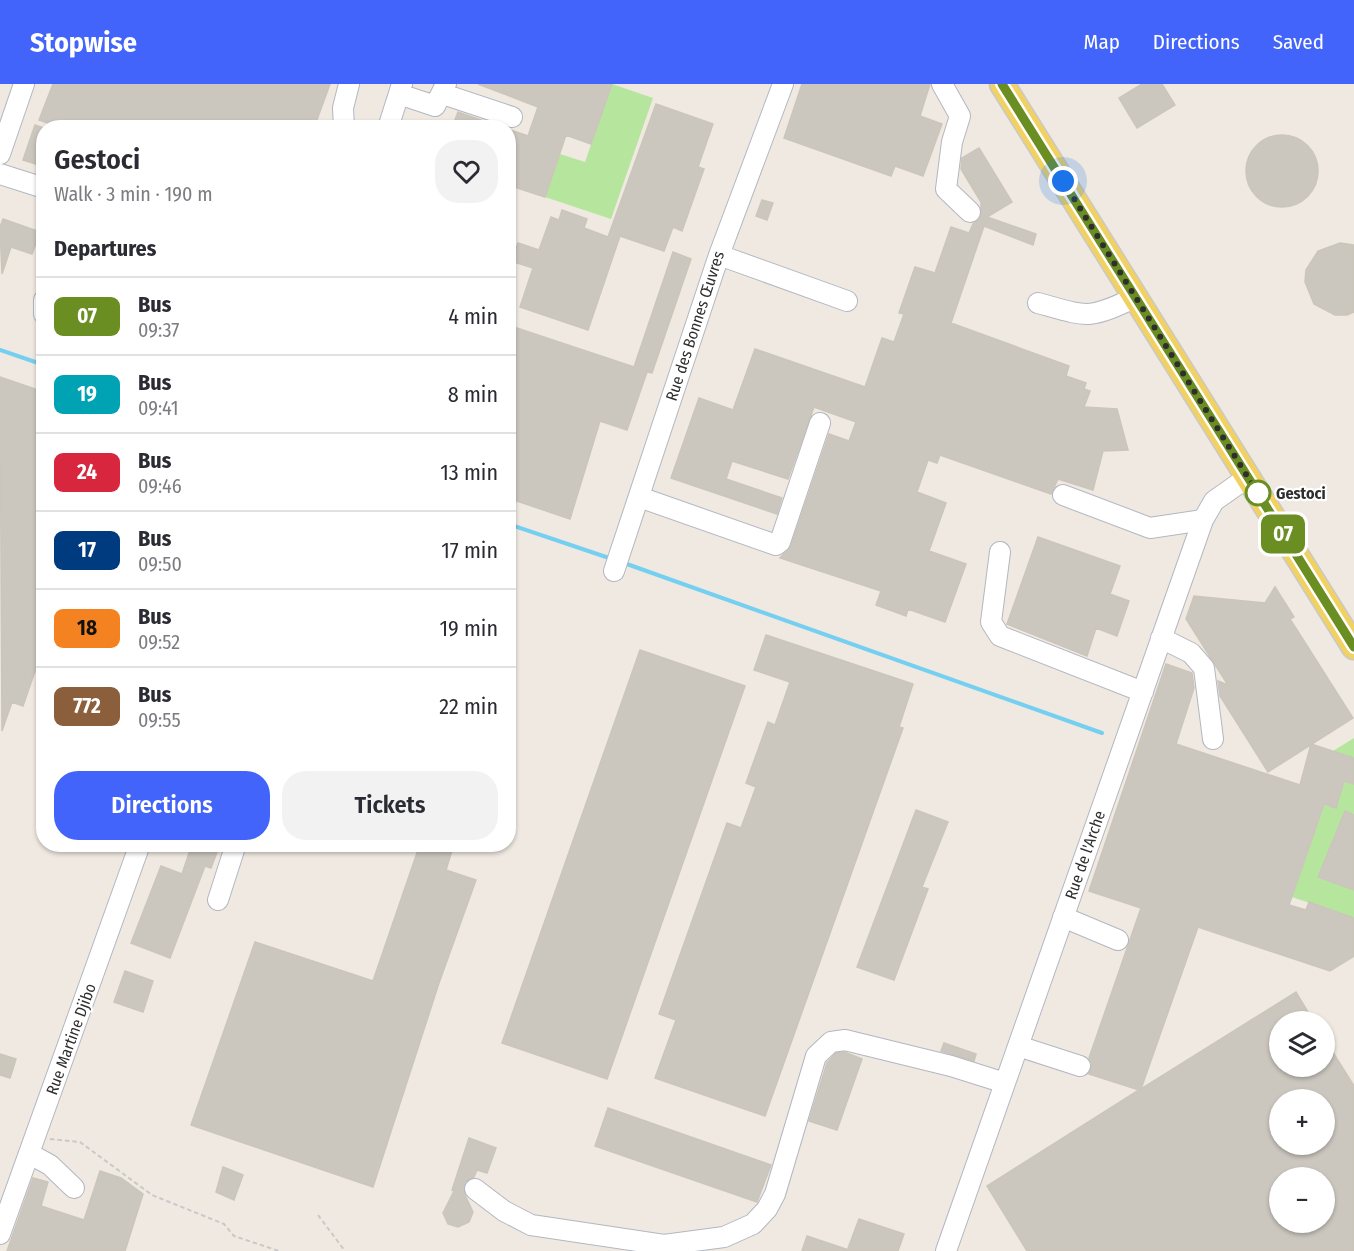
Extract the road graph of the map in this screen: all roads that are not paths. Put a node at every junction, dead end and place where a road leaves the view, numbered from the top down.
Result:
1 (24, 84) edge
2 (349, 84) edge
3 (783, 84) edge
4 (942, 84) edge
5 (1002, 84) edge
6 (401, 89) edge
7 (445, 89) edge
8 (512, 117) dead end
9 (344, 120) edge
10 (391, 120) edge
11 (0, 154) edge
12 (0, 174) edge
13 (36, 185) edge
14 (970, 212) dead end
15 (718, 255) junction
16 (1136, 297) junction
17 (847, 302) dead end
18 (1038, 303) dead end
19 (820, 423) dead end
20 (1248, 477) junction
21 (1063, 495) dead end
22 (639, 497) junction
23 (1203, 520) junction
24 (1000, 552) dead end
25 (614, 571) dead end
26 (1161, 638) junction
27 (1354, 647) edge
28 (1143, 692) junction
29 (1213, 739) dead end
30 (137, 852) edge
31 (233, 852) edge
32 (218, 900) dead end
33 (1063, 917) junction
34 (1118, 940) dead end
35 (1018, 1046) junction
36 (1080, 1066) dead end
37 (1005, 1083) junction
38 (32, 1146) junction
39 (74, 1188) dead end
40 (475, 1189) dead end
41 (0, 1234) edge
42 (946, 1251) edge

1 - 11 street
2 - 9 street
3 - 15 street, Rue des Bonnes Œuvres
4 - 14 street
5 - 16 main road
6 - 7 street
6 - 10 street
7 - 8 street
12 - 13 street
15 - 17 street
15 - 22 street, Rue des Bonnes Œuvres
16 - 18 street
16 - 20 main road
19 - 22 street
20 - 23 street, Rue de l'Arche
20 - 27 main road
21 - 23 street
22 - 25 street, Rue des Bonnes Œuvres
23 - 26 street, Rue de l'Arche
24 - 28 street
26 - 28 street, Rue de l'Arche
26 - 29 street
28 - 33 street, Rue de l'Arche
30 - 38 street, Rue Martine Djibo
31 - 32 street
33 - 34 street
33 - 35 street, Rue de l'Arche
35 - 36 street
35 - 37 street, Rue de l'Arche
37 - 40 street
37 - 42 street, Rue de l'Arche
38 - 39 street
38 - 41 street, Rue Martine Djibo

